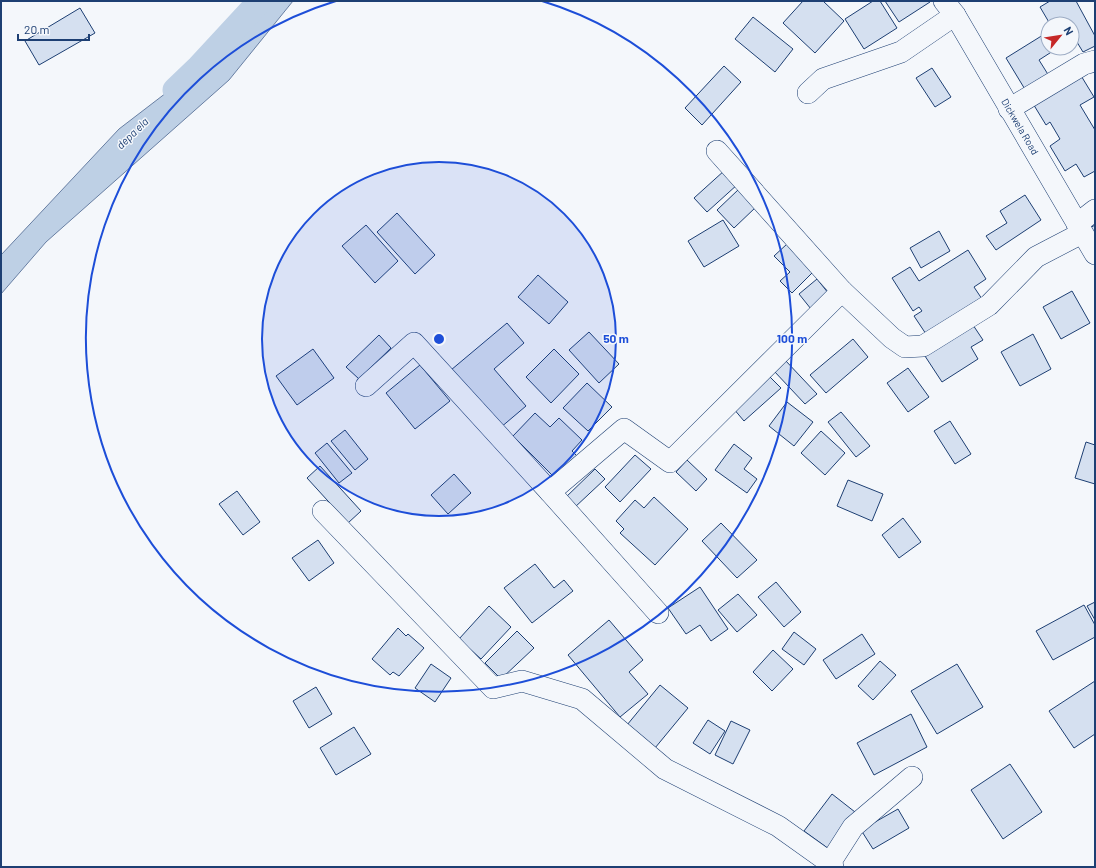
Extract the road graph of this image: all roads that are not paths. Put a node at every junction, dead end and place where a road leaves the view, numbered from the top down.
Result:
1 (949, 8) edge
2 (1095, 61) edge
3 (808, 93) dead end
4 (1009, 109) junction
5 (717, 151) dead end
6 (1095, 210) edge
7 (1080, 229) junction
8 (1095, 254) edge
9 (842, 291) junction
10 (366, 386) dead end
11 (550, 492) junction
12 (322, 511) dead end
13 (658, 613) dead end
14 (912, 777) dead end
15 (832, 865) edge

1 - 3 street
1 - 4 street, Dickwela Road
2 - 4 street
4 - 7 street, Dickwela Road
5 - 9 street
6 - 7 street
7 - 8 street, Dickwela Road
7 - 9 street
9 - 11 street
10 - 11 street
11 - 13 street
12 - 15 street
14 - 15 street

